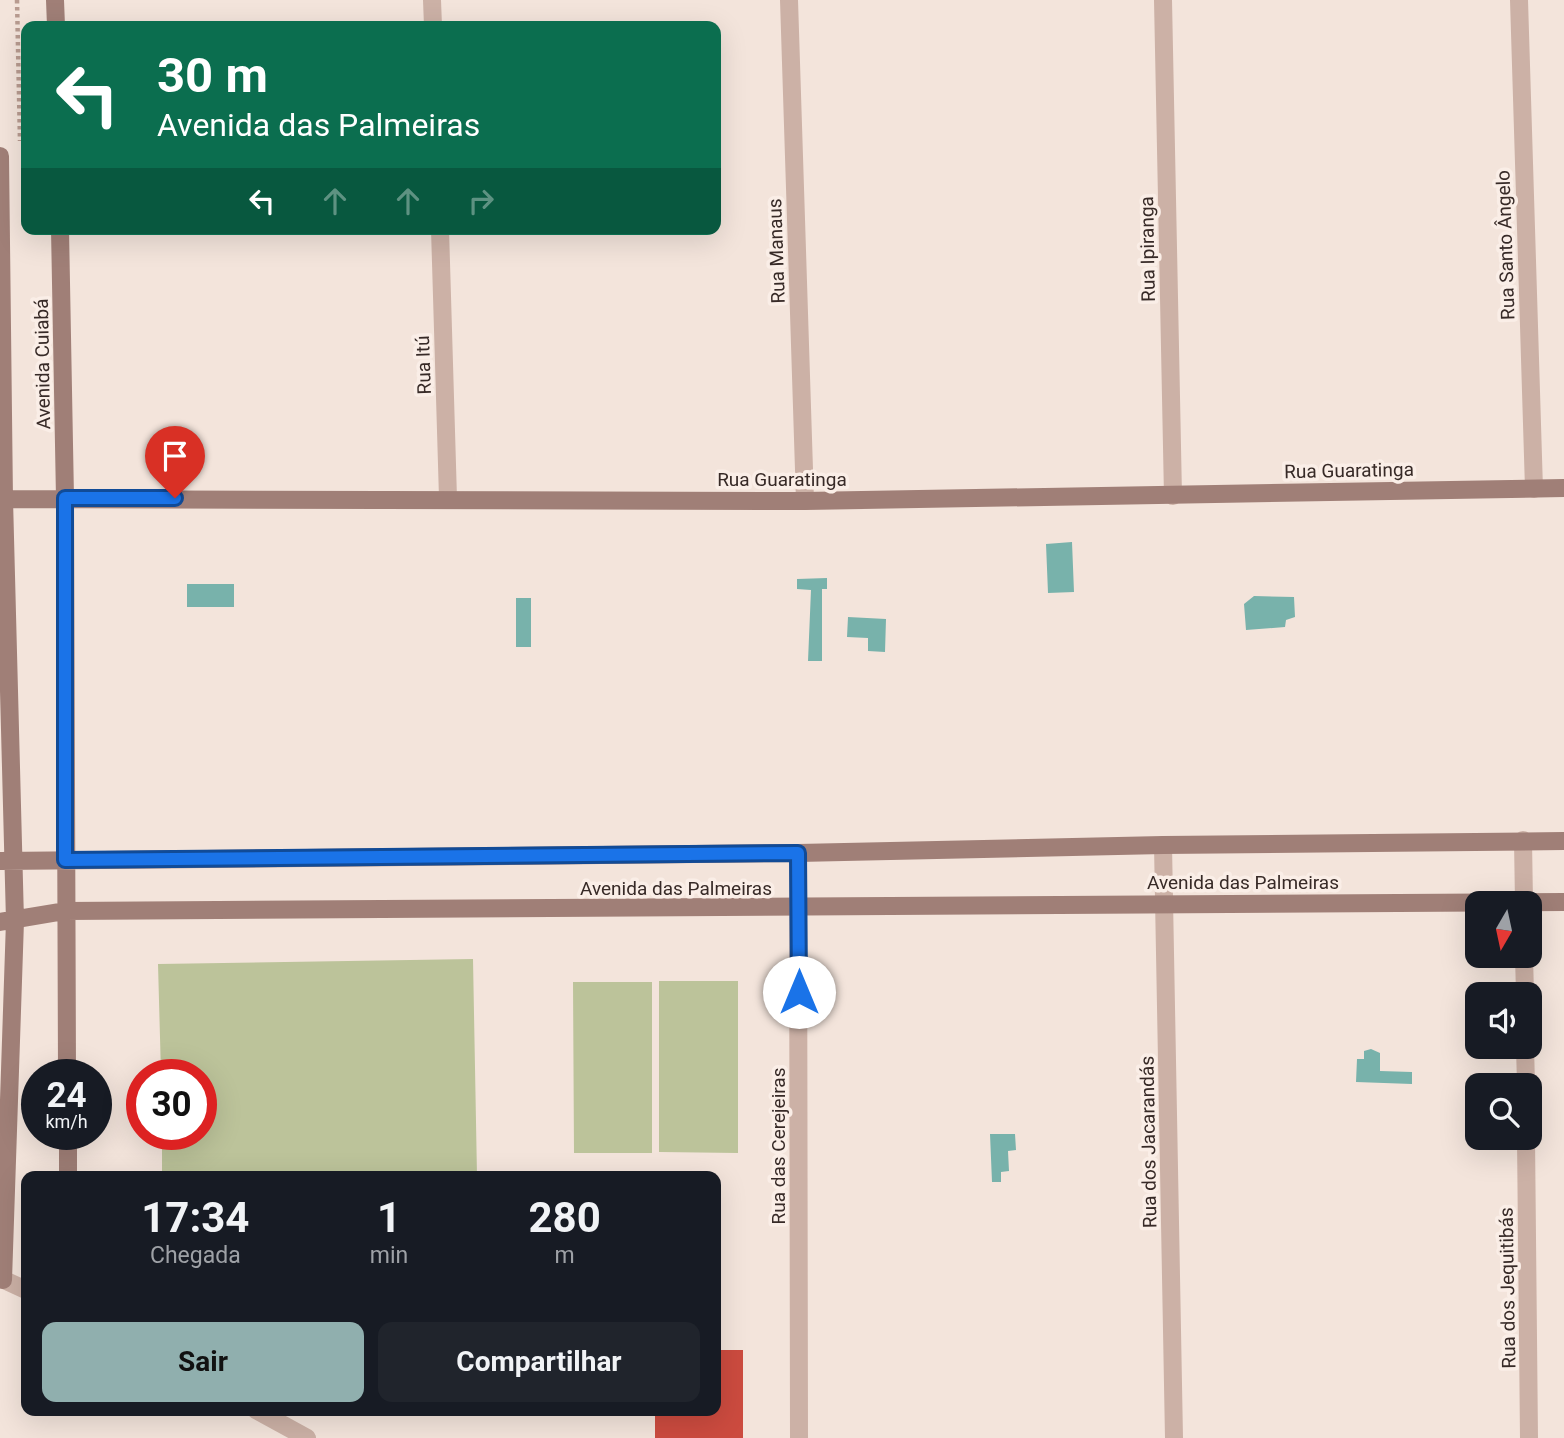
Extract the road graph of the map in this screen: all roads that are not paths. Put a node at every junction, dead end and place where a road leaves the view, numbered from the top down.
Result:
1 (55, 0) edge
2 (432, 0) edge
3 (789, 0) edge
4 (1163, 0) edge
5 (1519, 0) edge
6 (56, 21) edge
7 (433, 21) edge
8 (0, 156) edge
9 (60, 235) edge
10 (440, 235) edge
11 (1564, 488) edge
12 (1534, 489) junction
13 (1173, 496) junction
14 (65, 498) junction
15 (2, 499) edge
16 (448, 499) junction
17 (806, 501) junction
18 (1522, 840) junction
19 (1564, 841) edge
20 (1163, 845) junction
21 (798, 853) junction
22 (65, 860) junction
23 (6, 861) edge
24 (1524, 891) edge
25 (1465, 902) edge
26 (1542, 902) edge
27 (1564, 902) edge
28 (1165, 903) junction
29 (798, 908) junction
30 (65, 911) junction
31 (8, 922) edge
32 (67, 1059) edge
33 (68, 1150) edge
34 (1526, 1150) edge
35 (68, 1171) edge
36 (1, 1279) edge
37 (21, 1288) edge
38 (267, 1416) edge
39 (307, 1438) edge
40 (799, 1438) edge
41 (1174, 1438) edge
42 (1529, 1438) edge

1 - 6 street
2 - 7 street
3 - 17 street, Rua Manaus
4 - 13 street, Rua Ipiranga
5 - 12 street, Rua Santo Ângelo
8 - 15 street, Avenida Cuiabá
9 - 14 street, Avenida Cuiabá
10 - 16 street, Rua Itú
11 - 12 street, Rua Guaratinga
12 - 13 street, Rua Guaratinga
13 - 17 street, Rua Guaratinga
14 - 15 street, Rua Guaratinga
14 - 16 street, Rua Guaratinga
14 - 22 street, Avenida Cuiabá
15 - 23 street, Avenida Cuiabá
16 - 17 street, Rua Guaratinga
18 - 19 street, Avenida das Palmeiras
18 - 20 street, Avenida das Palmeiras
18 - 24 street
20 - 21 street, Avenida das Palmeiras
20 - 28 street, Rua dos Jacarandás
21 - 22 street, Avenida das Palmeiras
21 - 29 street, Rua das Cerejeiras
22 - 23 street, Avenida das Palmeiras
22 - 30 street, Avenida Cuiabá
23 - 31 street, Avenida Cuiabá
25 - 28 street, Avenida das Palmeiras
26 - 27 street, Avenida das Palmeiras
28 - 29 street, Avenida das Palmeiras
28 - 41 street, Rua dos Jacarandás
29 - 30 street, Avenida das Palmeiras
29 - 40 street, Rua das Cerejeiras
30 - 31 street, Avenida das Palmeiras
30 - 32 street, Avenida Cuiabá
31 - 36 street, Avenida Cuiabá
33 - 35 street
34 - 42 street, Rua dos Jequitibás
36 - 37 street
38 - 39 street

